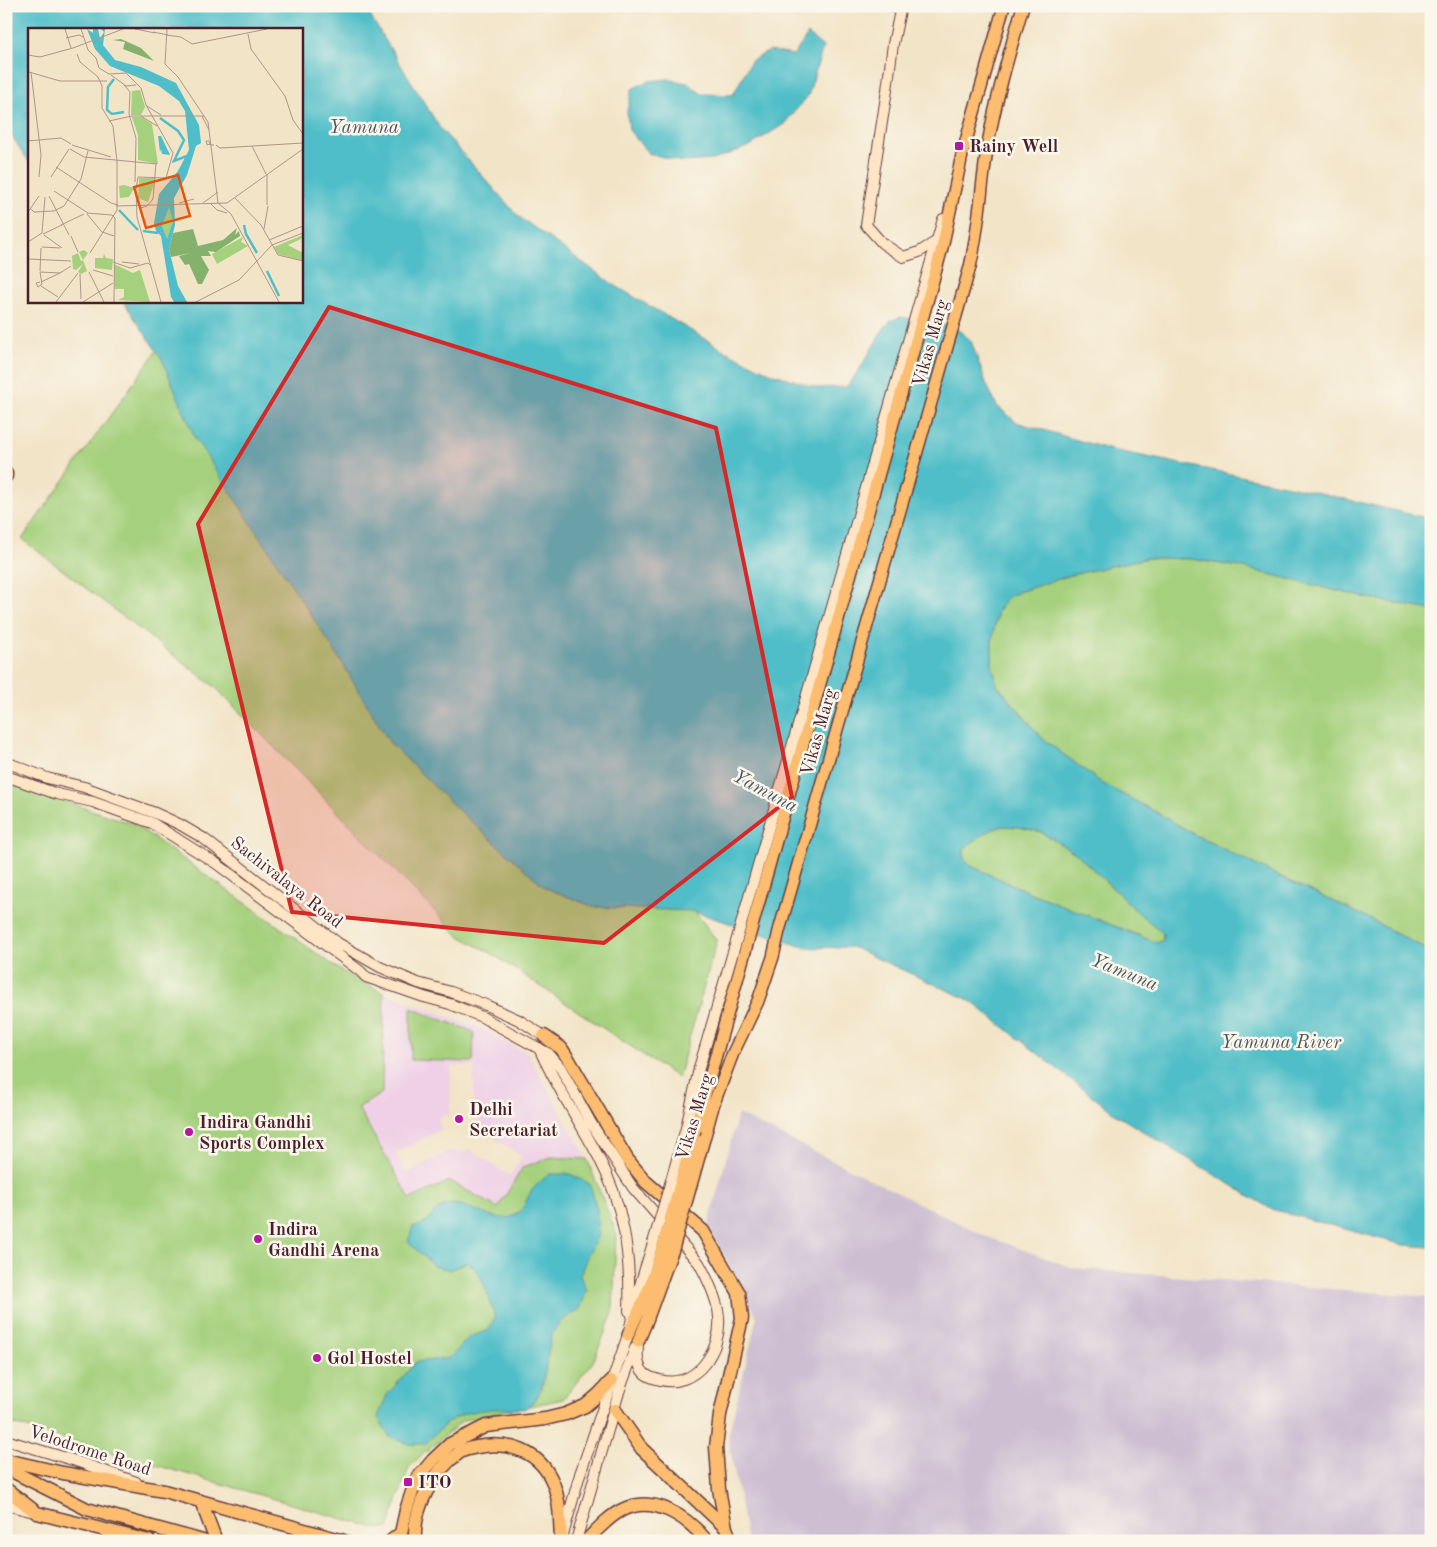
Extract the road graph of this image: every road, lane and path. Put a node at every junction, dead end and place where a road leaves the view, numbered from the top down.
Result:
1 (901, 6) edge
2 (1004, 6) edge
3 (1023, 6) edge
4 (962, 155) junction
5 (937, 241) junction
6 (927, 287) junction
7 (6, 762) edge
8 (6, 776) edge
9 (61, 782) junction
10 (57, 794) junction
11 (744, 936) junction
12 (380, 967) junction
13 (372, 980) junction
14 (418, 983) junction
15 (414, 994) junction
16 (519, 1020) junction
17 (512, 1034) junction
18 (542, 1042) junction
19 (584, 1109) junction
20 (663, 1246) junction
21 (628, 1335) junction
22 (638, 1342) junction
23 (612, 1381) junction
24 (615, 1410) junction
25 (6, 1440) edge
26 (6, 1460) edge
27 (6, 1468) edge
28 (6, 1489) edge
29 (164, 1491) junction
30 (201, 1501) junction
31 (6, 1505) edge
32 (37, 1513) junction
33 (726, 1528) junction
34 (561, 1540) edge
35 (149, 1541) edge
36 (203, 1541) edge
37 (216, 1541) edge
38 (344, 1541) edge
39 (392, 1541) edge
40 (415, 1541) edge
41 (576, 1541) edge
42 (586, 1541) edge
43 (707, 1541) edge
44 (731, 1541) edge

1 - 5 main road
2 - 4 main road, Vikas Marg
3 - 20 main road, Vikas Marg, bridge
4 - 5 main road, Vikas Marg
4 - 6 main road, Vikas Marg
5 - 6 main road, Vikas Marg
6 - 11 main road, Vikas Marg
7 - 9 main road, Sachivalaya Road
8 - 10 main road, Sachivalaya Road
9 - 10 main road
9 - 12 main road, Sachivalaya Road
10 - 13 main road, Sachivalaya Road
11 - 20 main road, Vikas Marg, bridge
11 - 20 main road, Vikas Marg, bridge
12 - 13 main road
12 - 14 main road, Sachivalaya Road
13 - 15 main road, Sachivalaya Road
14 - 15 main road
14 - 16 main road, Sachivalaya Road
15 - 17 main road, Sachivalaya Road
16 - 17 main road
16 - 18 main road, Sachivalaya Road
17 - 18 main road, Sachivalaya Road
18 - 19 main road
18 - 19 highway
19 - 21 main road
19 - 22 main road
19 - 33 highway
20 - 21 main road, Vikas Marg
20 - 22 main road, Vikas Marg
21 - 23 main road, Vikas Marg
22 - 24 main road, Vikas Marg
23 - 34 main road, Vikas Marg
23 - 39 highway
24 - 33 highway
24 - 41 main road, Vikas Marg
25 - 29 main road, Velodrome Road
26 - 29 highway
27 - 36 highway
28 - 32 highway
29 - 30 highway
30 - 37 highway
30 - 38 highway
31 - 32 main road
32 - 35 highway
33 - 44 highway
34 - 40 highway
42 - 43 highway

